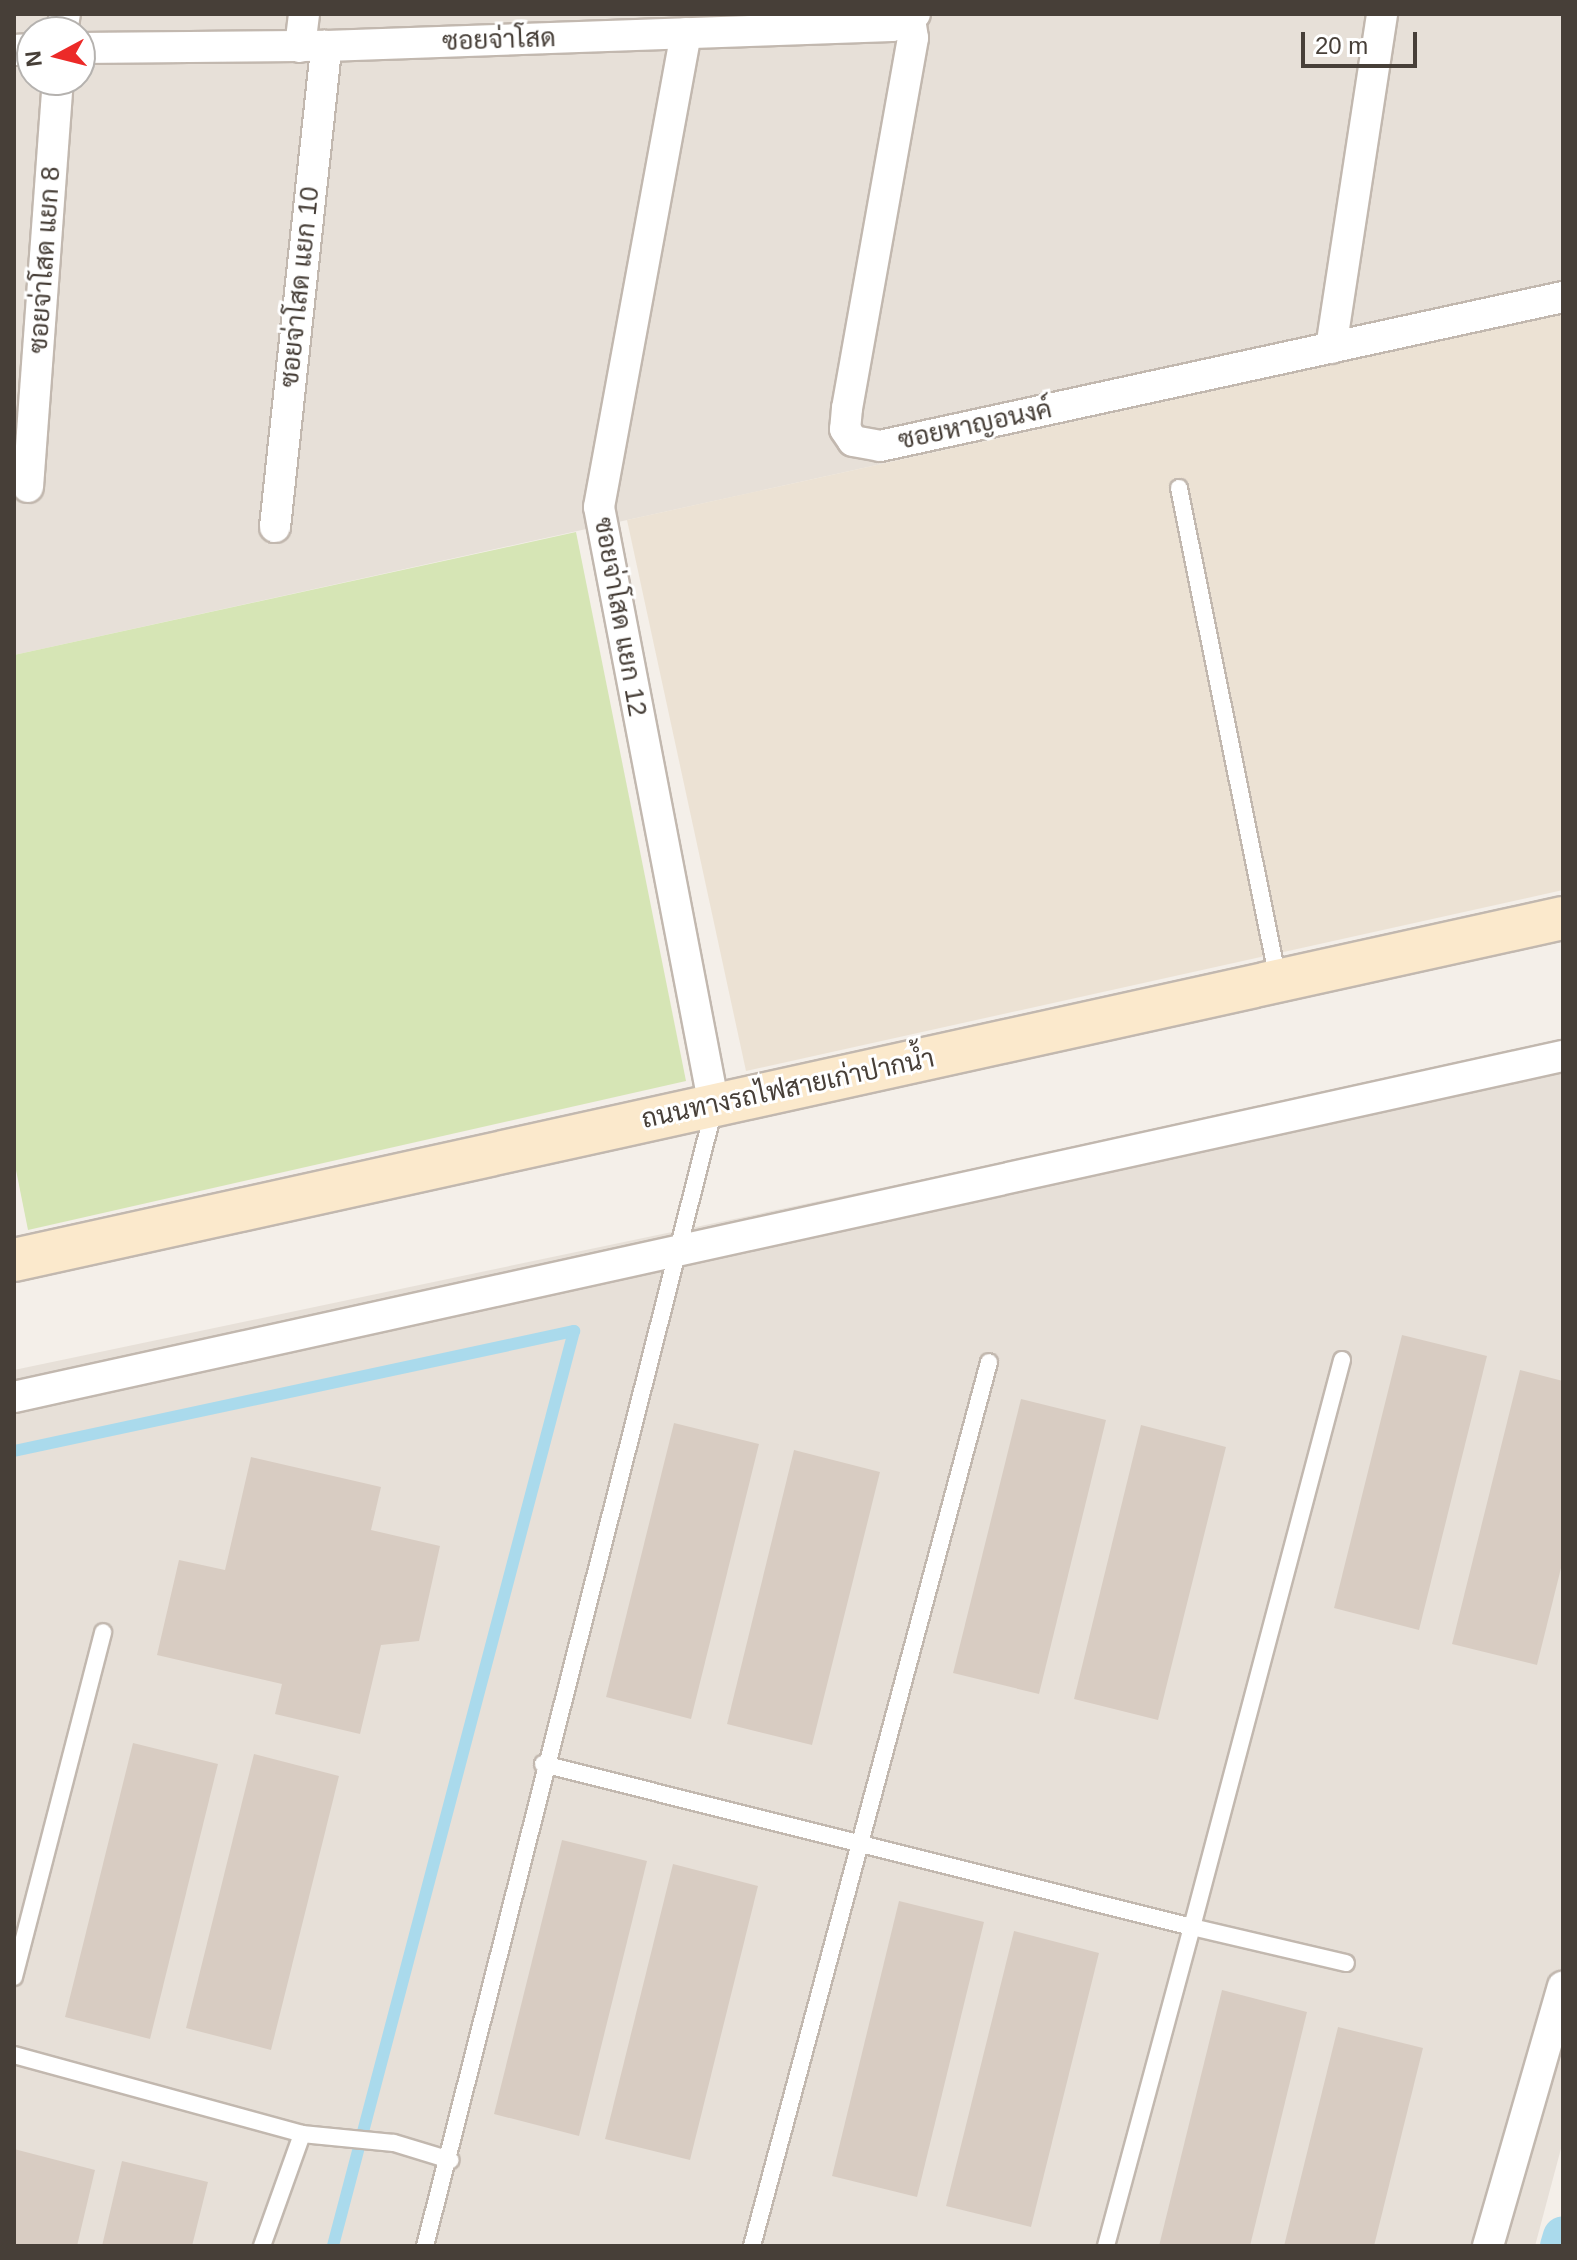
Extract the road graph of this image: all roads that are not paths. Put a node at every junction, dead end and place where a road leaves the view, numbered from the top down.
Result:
1 (304, 14) edge
2 (1382, 14) edge
3 (912, 16) edge
4 (790, 21) edge
5 (534, 26) edge
6 (686, 33) junction
7 (313, 46) junction
8 (96, 48) edge
9 (57, 96) edge
10 (1563, 297) edge
11 (1331, 348) junction
12 (28, 487) dead end
13 (1179, 488) dead end
14 (275, 527) dead end
15 (1563, 918) edge
16 (1278, 981) junction
17 (1563, 1056) edge
18 (714, 1106) junction
19 (680, 1247) junction
20 (14, 1260) edge
21 (1342, 1360) dead end
22 (989, 1362) dead end
23 (14, 1397) edge
24 (103, 1632) dead end
25 (543, 1764) junction
26 (859, 1840) junction
27 (1192, 1927) junction
28 (1346, 1963) dead end
29 (14, 1977) edge
30 (1563, 1987) edge
31 (14, 2055) edge
32 (302, 2134) junction
33 (450, 2160) junction
34 (262, 2246) edge
35 (425, 2246) edge
36 (752, 2246) edge
37 (1106, 2246) edge
38 (1488, 2246) edge

1 - 7 street, ซอยจ่าโสด แยก 10
2 - 11 street
3 - 4 street, ซอยจ่าโสด
3 - 11 street, ซอยหาญอนงค์
4 - 6 street, ซอยจ่าโสด
5 - 6 street, ซอยจ่าโสด
5 - 7 street, ซอยจ่าโสด
6 - 18 street, ซอยจ่าโสด แยก 12
7 - 8 street, ซอยจ่าโสด
7 - 14 street, ซอยจ่าโสด แยก 10
9 - 12 street, ซอยจ่าโสด แยก 8
10 - 11 street, ซอยหาญอนงค์
13 - 16 lane
15 - 16 main road, ถนนทางรถไฟสายเก่าปากน้ำ
16 - 18 main road, ถนนทางรถไฟสายเก่าปากน้ำ
17 - 19 street
18 - 19 lane
18 - 20 main road, ถนนทางรถไฟสายเก่าปากน้ำ
19 - 23 street
19 - 25 lane
21 - 27 lane
22 - 26 lane
24 - 29 lane
25 - 26 lane
25 - 33 lane
26 - 27 lane
26 - 36 lane
27 - 28 lane
27 - 37 lane
30 - 38 street
31 - 32 lane
32 - 33 lane
32 - 34 lane
33 - 35 lane

